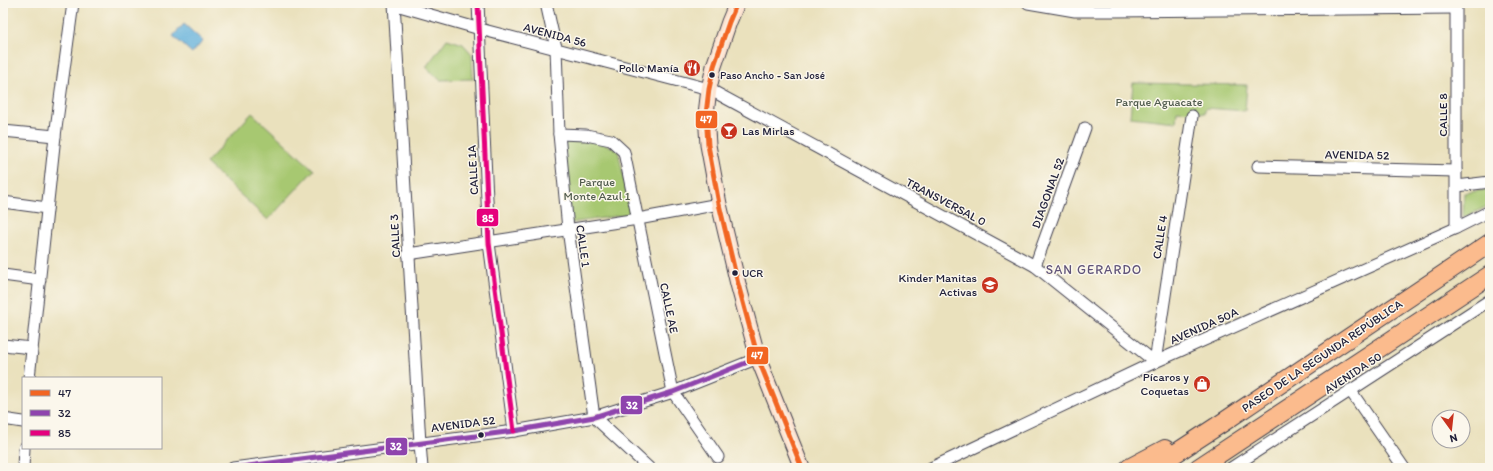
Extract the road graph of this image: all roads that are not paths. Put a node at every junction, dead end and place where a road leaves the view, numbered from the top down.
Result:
1 (73, 3) edge
2 (478, 3) edge
3 (546, 3) edge
4 (737, 3) edge
5 (1028, 3) edge
6 (395, 4) edge
7 (1456, 5) edge
8 (480, 29) junction
9 (556, 48) junction
10 (709, 89) junction
11 (1192, 116) dead end
12 (1085, 128) dead end
13 (3, 130) edge
14 (558, 134) junction
15 (55, 136) junction
16 (1258, 166) dead end
17 (1456, 171) junction
18 (1490, 182) edge
19 (1457, 186) junction
20 (3, 202) edge
21 (719, 204) junction
22 (47, 208) junction
23 (1490, 211) edge
24 (638, 219) junction
25 (1456, 228) junction
26 (568, 230) junction
27 (489, 243) junction
28 (1490, 243) edge
29 (408, 254) junction
30 (1035, 266) junction
31 (1490, 275) edge
32 (3, 276) edge
33 (40, 280) junction
34 (1490, 300) edge
35 (3, 345) edge
36 (32, 348) junction
37 (758, 358) junction
38 (1155, 362) junction
39 (29, 377) edge
40 (1350, 390) junction
41 (673, 392) junction
42 (594, 417) junction
43 (3, 419) edge
44 (22, 422) edge
45 (1222, 423) junction
46 (514, 431) junction
47 (1238, 442) junction
48 (420, 443) junction
49 (24, 449) edge
50 (718, 457) dead end
51 (23, 468) edge
52 (233, 468) edge
53 (422, 468) edge
54 (649, 468) edge
55 (802, 468) edge
56 (931, 468) edge
57 (1128, 468) edge
58 (1152, 468) edge
59 (1198, 468) edge
60 (1204, 468) edge
61 (1231, 468) edge
62 (1404, 468) edge

1 - 15 street
2 - 8 street, CALLE 1A
3 - 9 street, CALLE 1
4 - 10 main road
5 - 7 street
6 - 8 street, AVENIDA 56
6 - 29 street, CALLE 3
7 - 17 street, CALLE 8
8 - 9 street, AVENIDA 56
8 - 27 street, CALLE 1A
9 - 10 street, AVENIDA 56
9 - 14 street, CALLE 1
10 - 21 main road
10 - 30 street, TRANSVERSAL 0
11 - 38 street, CALLE 4
12 - 30 street, DIAGONAL 52
13 - 15 street
14 - 24 street, CALLE AE
14 - 26 street, CALLE 1
15 - 22 street
16 - 17 street, AVENIDA 52
17 - 19 street, CALLE 8
18 - 19 street
19 - 25 street, CALLE 8
20 - 22 street
21 - 24 street
21 - 37 main road
22 - 33 street
23 - 25 street, AVENIDA 50A
24 - 26 street
24 - 41 street, CALLE AE
25 - 38 street, AVENIDA 50A
26 - 27 street
26 - 42 street, CALLE 1
27 - 29 street
27 - 46 street, CALLE 1A
28 - 45 highway, PASEO DE LA SEGUNDA REPÚBLICA
29 - 48 street, CALLE 3
30 - 38 street, TRANSVERSAL 0
31 - 47 highway, PASEO DE LA SEGUNDA REPÚBLICA
32 - 33 street
33 - 36 street
34 - 40 street, AVENIDA 50
35 - 36 street
36 - 39 street
37 - 41 street, AVENIDA 52
37 - 55 main road
38 - 56 street, AVENIDA 50A
40 - 61 street, AVENIDA 50
40 - 62 street
41 - 42 street, AVENIDA 52
41 - 50 street, CALLE AE
42 - 46 street, AVENIDA 52
42 - 54 street
43 - 44 street
45 - 57 highway
45 - 58 highway, PASEO DE LA SEGUNDA REPÚBLICA
46 - 48 street, AVENIDA 52
47 - 59 highway, PASEO DE LA SEGUNDA REPÚBLICA
47 - 60 highway
48 - 52 street, AVENIDA 52
48 - 53 street, CALLE 3
49 - 51 street

